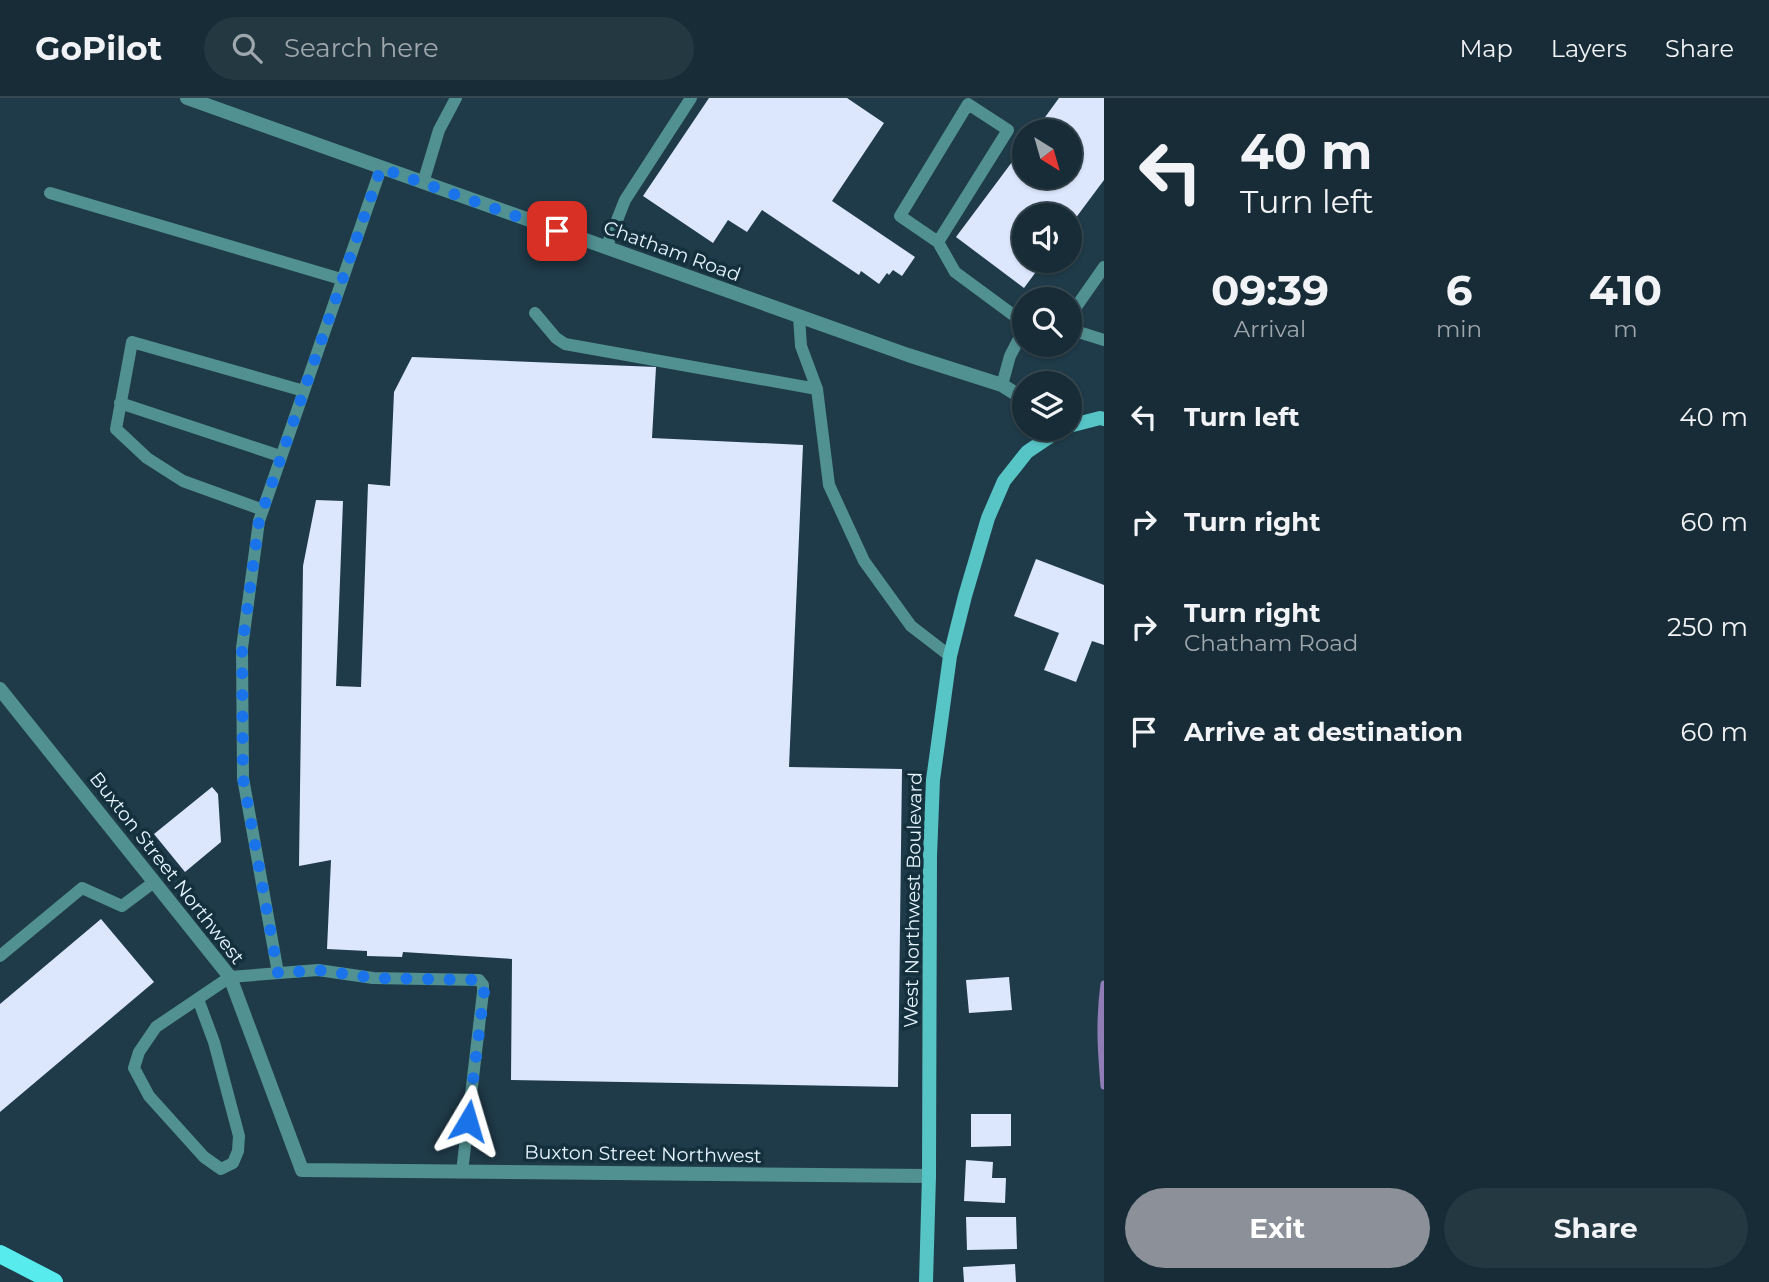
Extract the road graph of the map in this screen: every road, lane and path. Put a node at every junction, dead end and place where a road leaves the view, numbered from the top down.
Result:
1 (187, 98) edge
2 (456, 98) edge
3 (691, 98) edge
4 (381, 168) junction
5 (423, 183) junction
6 (50, 192) dead end
7 (938, 242) junction
8 (606, 248) junction
9 (1104, 267) edge
10 (341, 279) junction
11 (1082, 298) edge
12 (535, 313) dead end
13 (1012, 314) edge
14 (799, 317) junction
15 (1082, 333) edge
16 (1104, 340) edge
17 (1012, 352) edge
18 (1002, 385) junction
19 (817, 389) junction
20 (304, 391) junction
21 (1012, 391) edge
22 (120, 403) junction
23 (1104, 419) edge
24 (1082, 423) edge
25 (1042, 441) edge
26 (280, 456) junction
27 (263, 510) junction
28 (950, 656) junction
29 (0, 689) edge
30 (154, 882) junction
31 (0, 956) edge
32 (278, 973) junction
33 (230, 977) junction
34 (198, 999) junction
35 (462, 1172) junction
36 (929, 1176) junction
37 (0, 1254) edge
38 (54, 1282) edge
39 (926, 1282) edge

1 - 4 street, Chatham Road
2 - 5 lane
3 - 8 lane
4 - 5 street, Chatham Road
4 - 10 lane
5 - 8 street, Chatham Road
6 - 10 lane
7 - 7 lane
7 - 13 lane
8 - 14 street, Chatham Road
9 - 11 lane
10 - 20 lane
12 - 19 lane
14 - 18 street, Chatham Road
14 - 19 lane
15 - 16 lane
17 - 18 lane
18 - 21 street, Chatham Road
19 - 28 lane
20 - 22 lane
20 - 26 lane
22 - 26 lane
22 - 27 lane
23 - 24 main road
25 - 28 main road, West Northwest Boulevard
26 - 27 lane
27 - 32 lane
28 - 36 main road, West Northwest Boulevard
29 - 30 street, Buxton Street Northwest
30 - 31 lane
30 - 33 street, Buxton Street Northwest
32 - 33 lane
32 - 35 lane
33 - 34 lane
33 - 35 street, Buxton Street Northwest
34 - 34 lane
35 - 36 street, Buxton Street Northwest
36 - 39 main road, West Northwest Boulevard
37 - 38 main road

